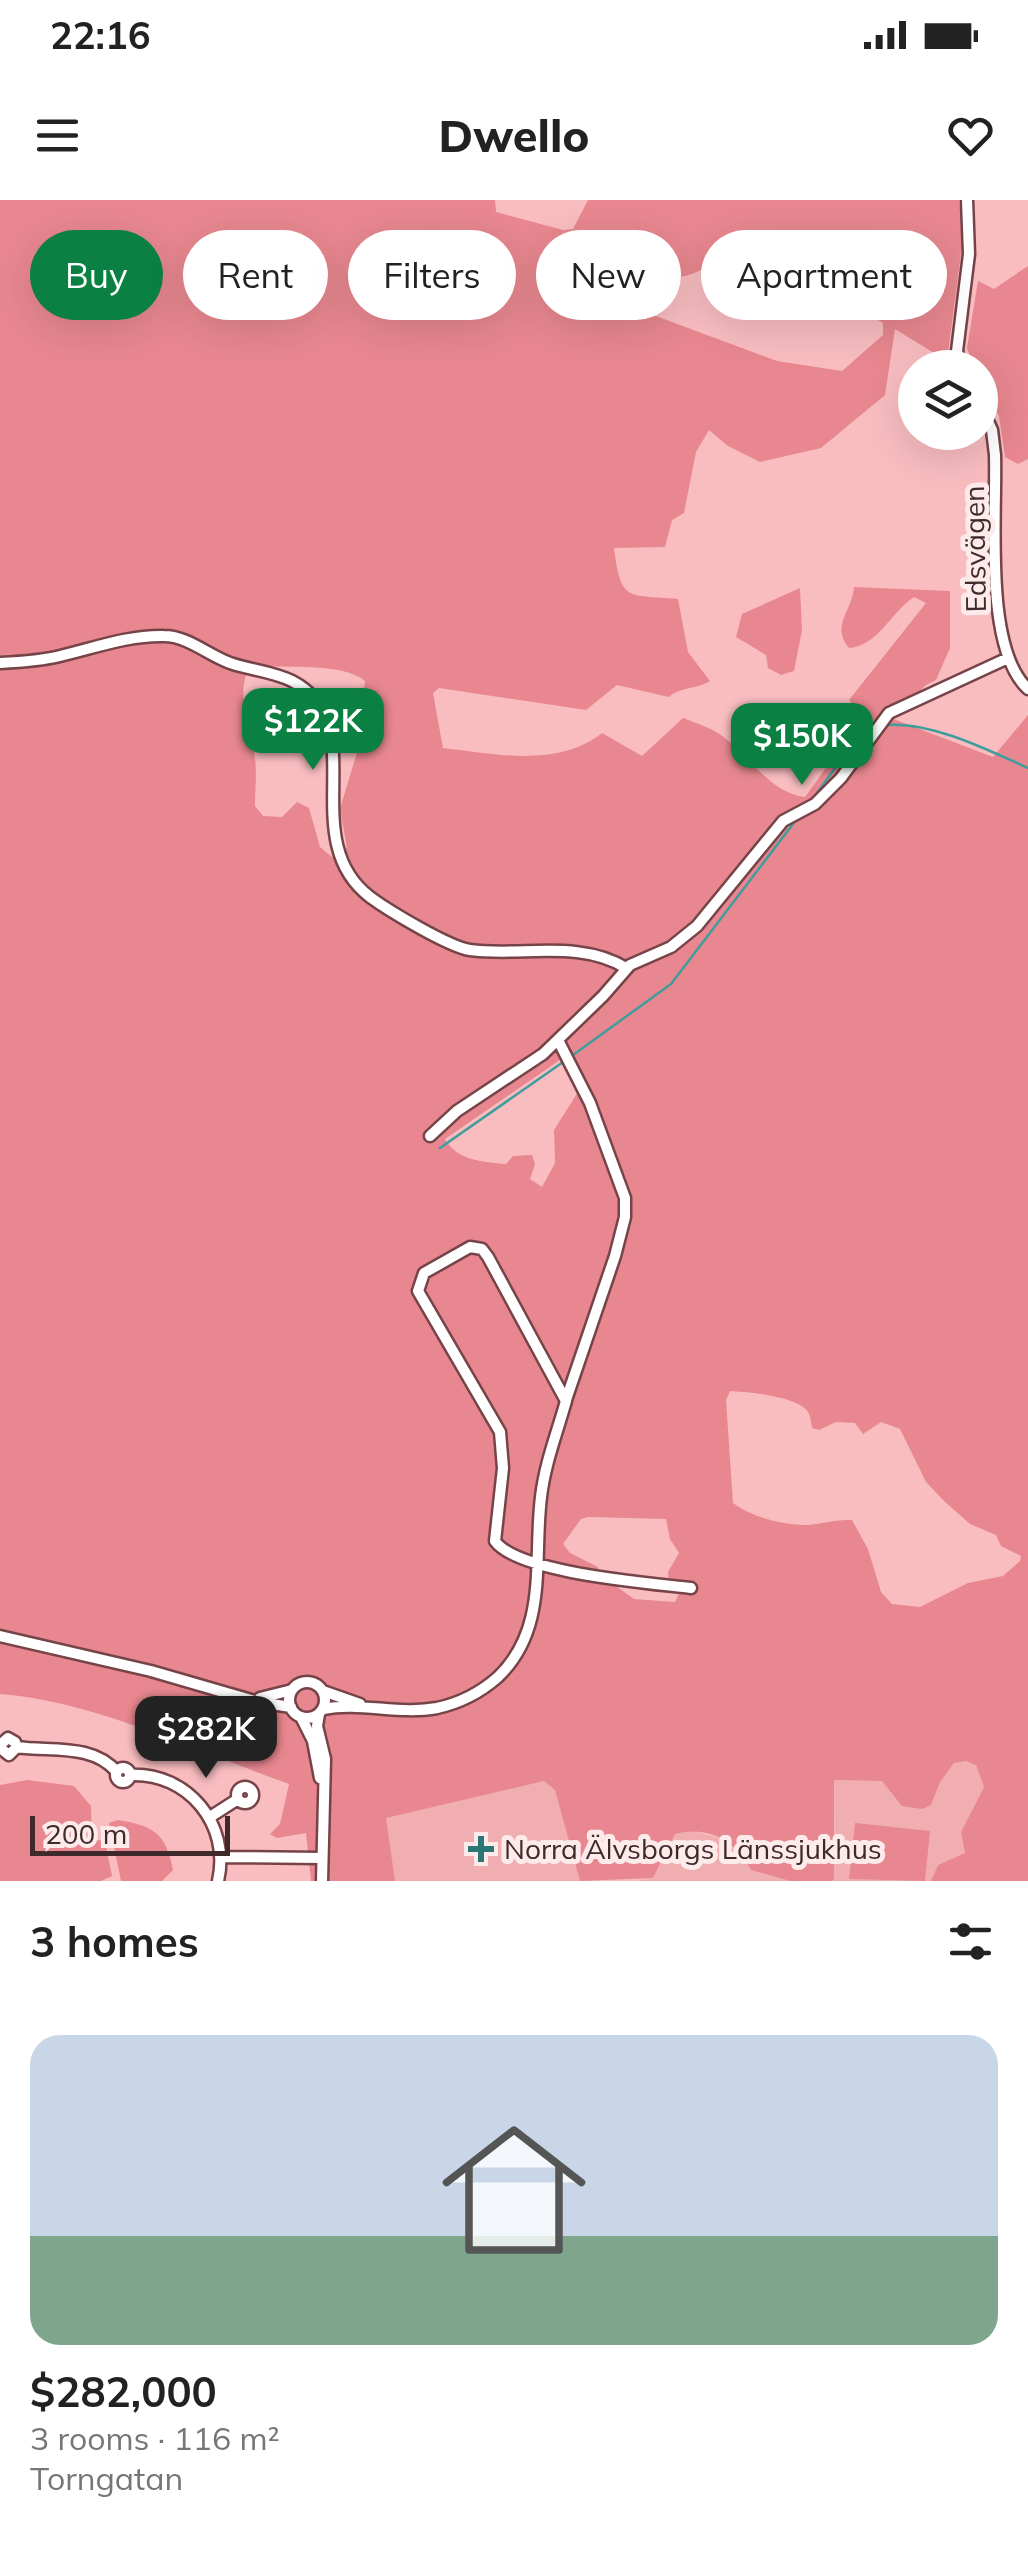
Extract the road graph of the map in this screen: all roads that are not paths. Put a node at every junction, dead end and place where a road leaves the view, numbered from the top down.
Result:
1 (967, 200) edge
2 (956, 350) edge
3 (994, 450) edge
4 (1008, 658) junction
5 (0, 664) edge
6 (1028, 689) edge
7 (626, 968) junction
8 (558, 1040) junction
9 (430, 1136) dead end
10 (565, 1398) junction
11 (538, 1564) junction
12 (691, 1588) dead end
13 (0, 1636) edge
14 (292, 1690) junction
15 (323, 1691) junction
16 (248, 1698) junction
17 (291, 1707) junction
18 (371, 1707) junction
19 (321, 1711) junction
20 (301, 1717) junction
21 (0, 1746) edge
22 (322, 1784) junction
23 (238, 1800) dead end
24 (210, 1817) junction
25 (222, 1857) junction
26 (322, 1858) junction
27 (218, 1881) edge
28 (322, 1881) edge

1 - 2 street
3 - 4 street, Edsvägen
4 - 6 street, Edsvägen
4 - 7 street
5 - 7 street
7 - 8 street
8 - 9 street
8 - 10 street
10 - 11 street
10 - 11 street
11 - 12 street
11 - 18 street
13 - 16 street
14 - 15 street
14 - 16 street
14 - 17 street
15 - 18 street
15 - 19 street
16 - 17 street
17 - 20 street
18 - 19 street
19 - 20 street
19 - 22 street
20 - 22 street
21 - 24 street
22 - 26 street
23 - 24 street
24 - 25 street
25 - 26 street
25 - 27 street
26 - 28 street

